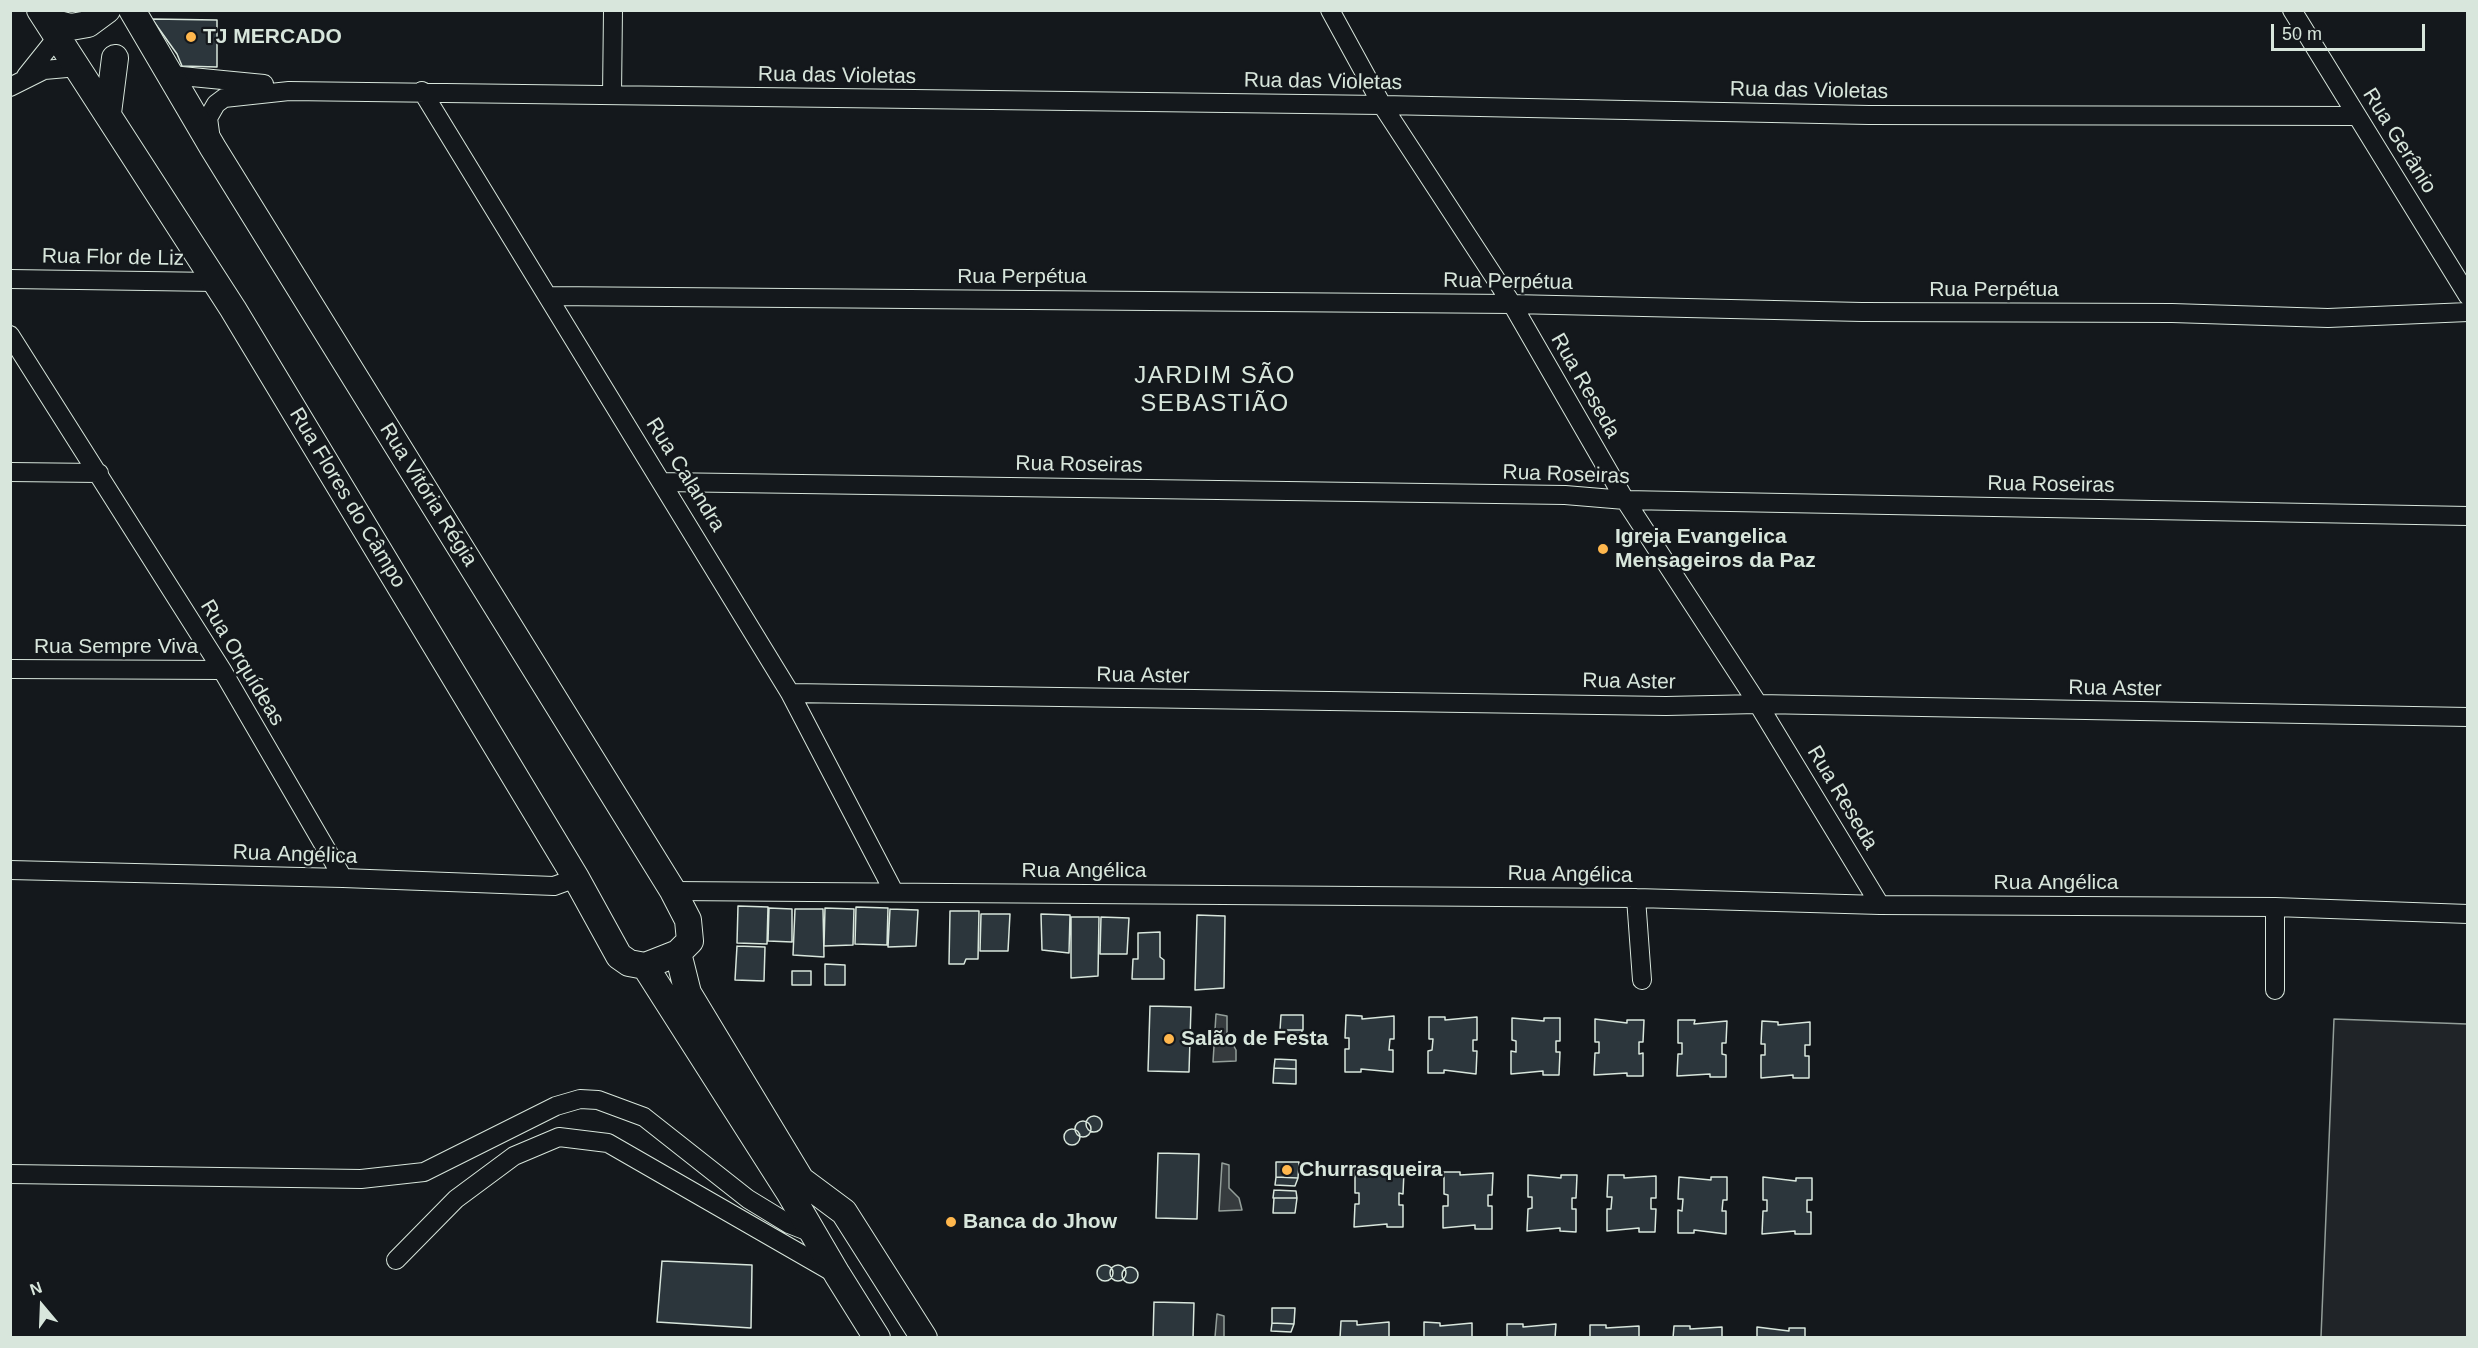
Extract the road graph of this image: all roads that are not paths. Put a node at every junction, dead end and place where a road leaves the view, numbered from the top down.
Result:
1 (40, 10) edge
2 (613, 10) edge
3 (1330, 10) edge
4 (2292, 10) edge
5 (106, 12) edge
6 (135, 15) edge
7 (58, 36) junction
8 (116, 58) dead end
9 (78, 67) junction
10 (171, 75) junction
11 (17, 83) edge
12 (289, 91) junction
13 (422, 91) junction
14 (612, 95) junction
15 (1382, 105) junction
16 (108, 113) junction
17 (2357, 116) junction
18 (213, 148) junction
19 (10, 279) edge
20 (215, 282) junction
21 (548, 296) junction
22 (2468, 296) edge
23 (1512, 304) junction
24 (2468, 312) edge
25 (10, 335) edge
26 (10, 472) edge
27 (99, 473) junction
28 (662, 482) junction
29 (1625, 500) junction
30 (2468, 516) edge
31 (10, 669) edge
32 (222, 670) junction
33 (790, 693) junction
34 (1758, 704) junction
35 (2468, 717) edge
36 (10, 870) edge
37 (343, 878) junction
38 (576, 878) junction
39 (673, 891) junction
40 (894, 892) junction
41 (1636, 898) junction
42 (1880, 904) junction
43 (2276, 907) junction
44 (2468, 914) edge
45 (661, 960) junction
46 (1642, 980) dead end
47 (2275, 990) dead end
48 (10, 1174) edge
49 (844, 1212) junction
50 (812, 1233) junction
51 (396, 1260) dead end
52 (837, 1274) junction
53 (878, 1338) edge
54 (924, 1338) edge

1 - 5 street
1 - 7 street, Rua Flores do Câmpo
2 - 14 street
3 - 15 street, Rua Reseda
4 - 17 street, Rua Gerânio
5 - 6 street
6 - 10 street, Rua Vitória Régia
7 - 9 street, Rua Flores do Câmpo
7 - 11 street
8 - 16 street
9 - 11 street
9 - 16 street, Rua Flores do Câmpo
10 - 12 street, Rua das Violetas
10 - 18 street, Rua Vitória Régia
12 - 13 street, Rua das Violetas
12 - 18 street, Rua das Violetas
13 - 14 street, Rua das Violetas
13 - 21 street, Rua Calandra
14 - 15 street, Rua das Violetas
15 - 17 street, Rua das Violetas
15 - 23 street, Rua Reseda
16 - 20 street, Rua Flores do Câmpo
17 - 22 street, Rua Gerânio
18 - 39 street, Rua Vitória Régia
19 - 20 street, Rua Flor de Liz
20 - 38 street, Rua Flores do Câmpo
21 - 23 street, Rua Perpétua
21 - 28 street, Rua Calandra
23 - 24 street, Rua Perpétua
23 - 29 street, Rua Reseda
25 - 27 street, Rua Orquídeas
26 - 27 street
27 - 32 street, Rua Orquídeas
28 - 29 street, Rua Roseiras
28 - 33 street, Rua Calandra
29 - 30 street, Rua Roseiras
29 - 34 street, Rua Reseda
31 - 32 street, Rua Sempre Viva
32 - 37 street, Rua Orquídeas
33 - 34 street, Rua Aster
33 - 40 street, Rua Calandra
34 - 35 street, Rua Aster
34 - 42 street, Rua Reseda
36 - 37 street, Rua Angélica
37 - 38 street, Rua Angélica
38 - 45 street, Rua Flores do Câmpo
39 - 40 street, Rua Angélica
39 - 45 street, Rua Vitória Régia
40 - 41 street, Rua Angélica
41 - 42 street, Rua Angélica
41 - 46 street
42 - 43 street, Rua Angélica
43 - 44 street, Rua Angélica
43 - 47 street
45 - 49 street
45 - 50 street
48 - 50 street
49 - 50 street
49 - 54 street
50 - 52 street
51 - 52 street
52 - 53 street

